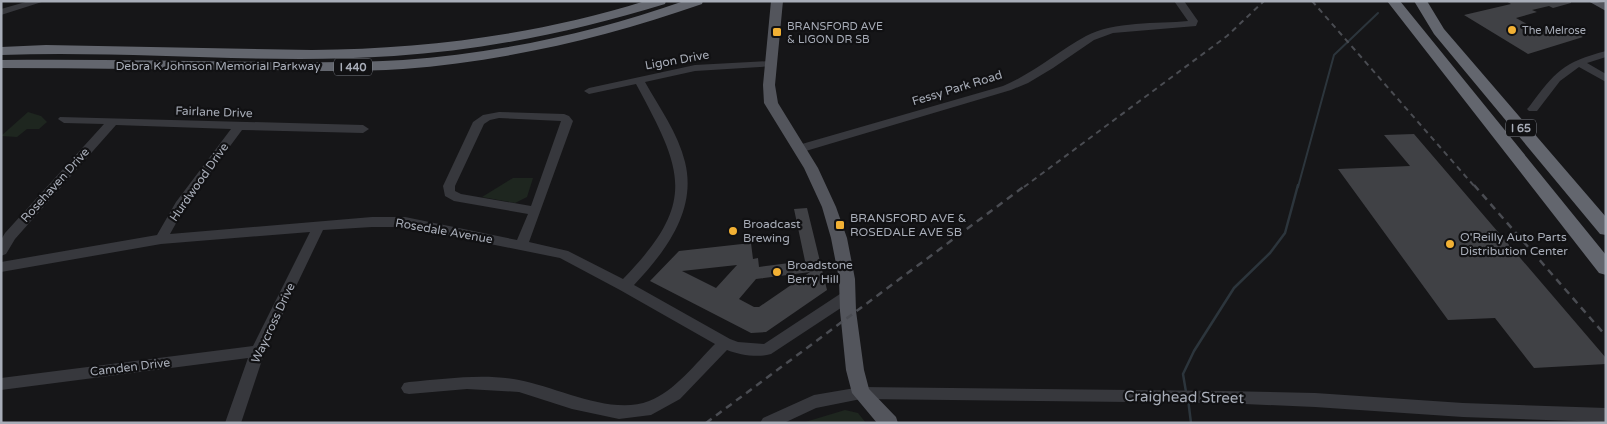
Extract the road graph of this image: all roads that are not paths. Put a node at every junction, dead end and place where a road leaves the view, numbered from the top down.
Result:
1 (660, 1) edge
2 (697, 1) edge
3 (777, 1) edge
4 (1179, 1) edge
5 (1386, 1) edge
6 (1393, 1) edge
7 (1415, 1) edge
8 (1420, 1) edge
9 (1594, 1) edge
10 (39, 2) edge
11 (1606, 8) edge
12 (1, 12) edge
13 (1436, 26) junction
14 (1417, 32) junction
15 (1, 50) edge
16 (1606, 54) edge
17 (1578, 62) junction
18 (1, 64) edge
19 (770, 64) junction
20 (1606, 79) edge
21 (639, 80) junction
22 (589, 91) dead end
23 (1533, 109) dead end
24 (64, 119) dead end
25 (112, 122) junction
26 (239, 126) junction
27 (363, 129) dead end
28 (799, 150) junction
29 (535, 211) junction
30 (319, 226) junction
31 (1606, 229) edge
32 (161, 239) junction
33 (522, 245) junction
34 (1, 251) edge
35 (1, 267) edge
36 (1606, 268) edge
37 (625, 286) junction
38 (848, 296) junction
39 (725, 344) junction
40 (258, 351) junction
41 (1, 384) edge
42 (409, 388) dead end
43 (861, 393) junction
44 (1606, 415) edge
45 (233, 423) edge
46 (768, 423) edge
47 (889, 423) edge

1 - 15 highway, Debra K Johnson Memorial Parkway / I 440
2 - 18 highway, Debra K Johnson Memorial Parkway / I 440
3 - 19 main road
4 - 28 street, Fessy Park Road
5 - 14 highway
6 - 14 highway, I 65
7 - 13 highway, I 65
8 - 13 highway
9 - 11 main road
10 - 12 street
13 - 31 highway, I 65
14 - 36 highway, I 65
16 - 17 street
17 - 20 street
17 - 23 street
19 - 21 street, Ligon Drive
19 - 28 main road
21 - 22 street, Ligon Drive
21 - 37 street
24 - 25 street, Fairlane Drive
25 - 26 street, Fairlane Drive
25 - 34 street, Rosehaven Drive
26 - 27 street, Fairlane Drive
26 - 32 street, Hurdwood Drive
28 - 38 main road
29 - 29 street
29 - 33 street
30 - 32 street, Rosedale Avenue
30 - 33 street, Rosedale Avenue
30 - 40 street, Waycross Drive
32 - 35 street, Rosedale Avenue
33 - 37 street, Rosedale Avenue
37 - 39 street, Rosedale Avenue
38 - 39 street, Rosedale Avenue
38 - 43 main road
39 - 42 street
40 - 41 street, Camden Drive
40 - 45 street, Waycross Drive
43 - 44 street, Craighead Street
43 - 46 street, Craighead Street
43 - 47 main road

